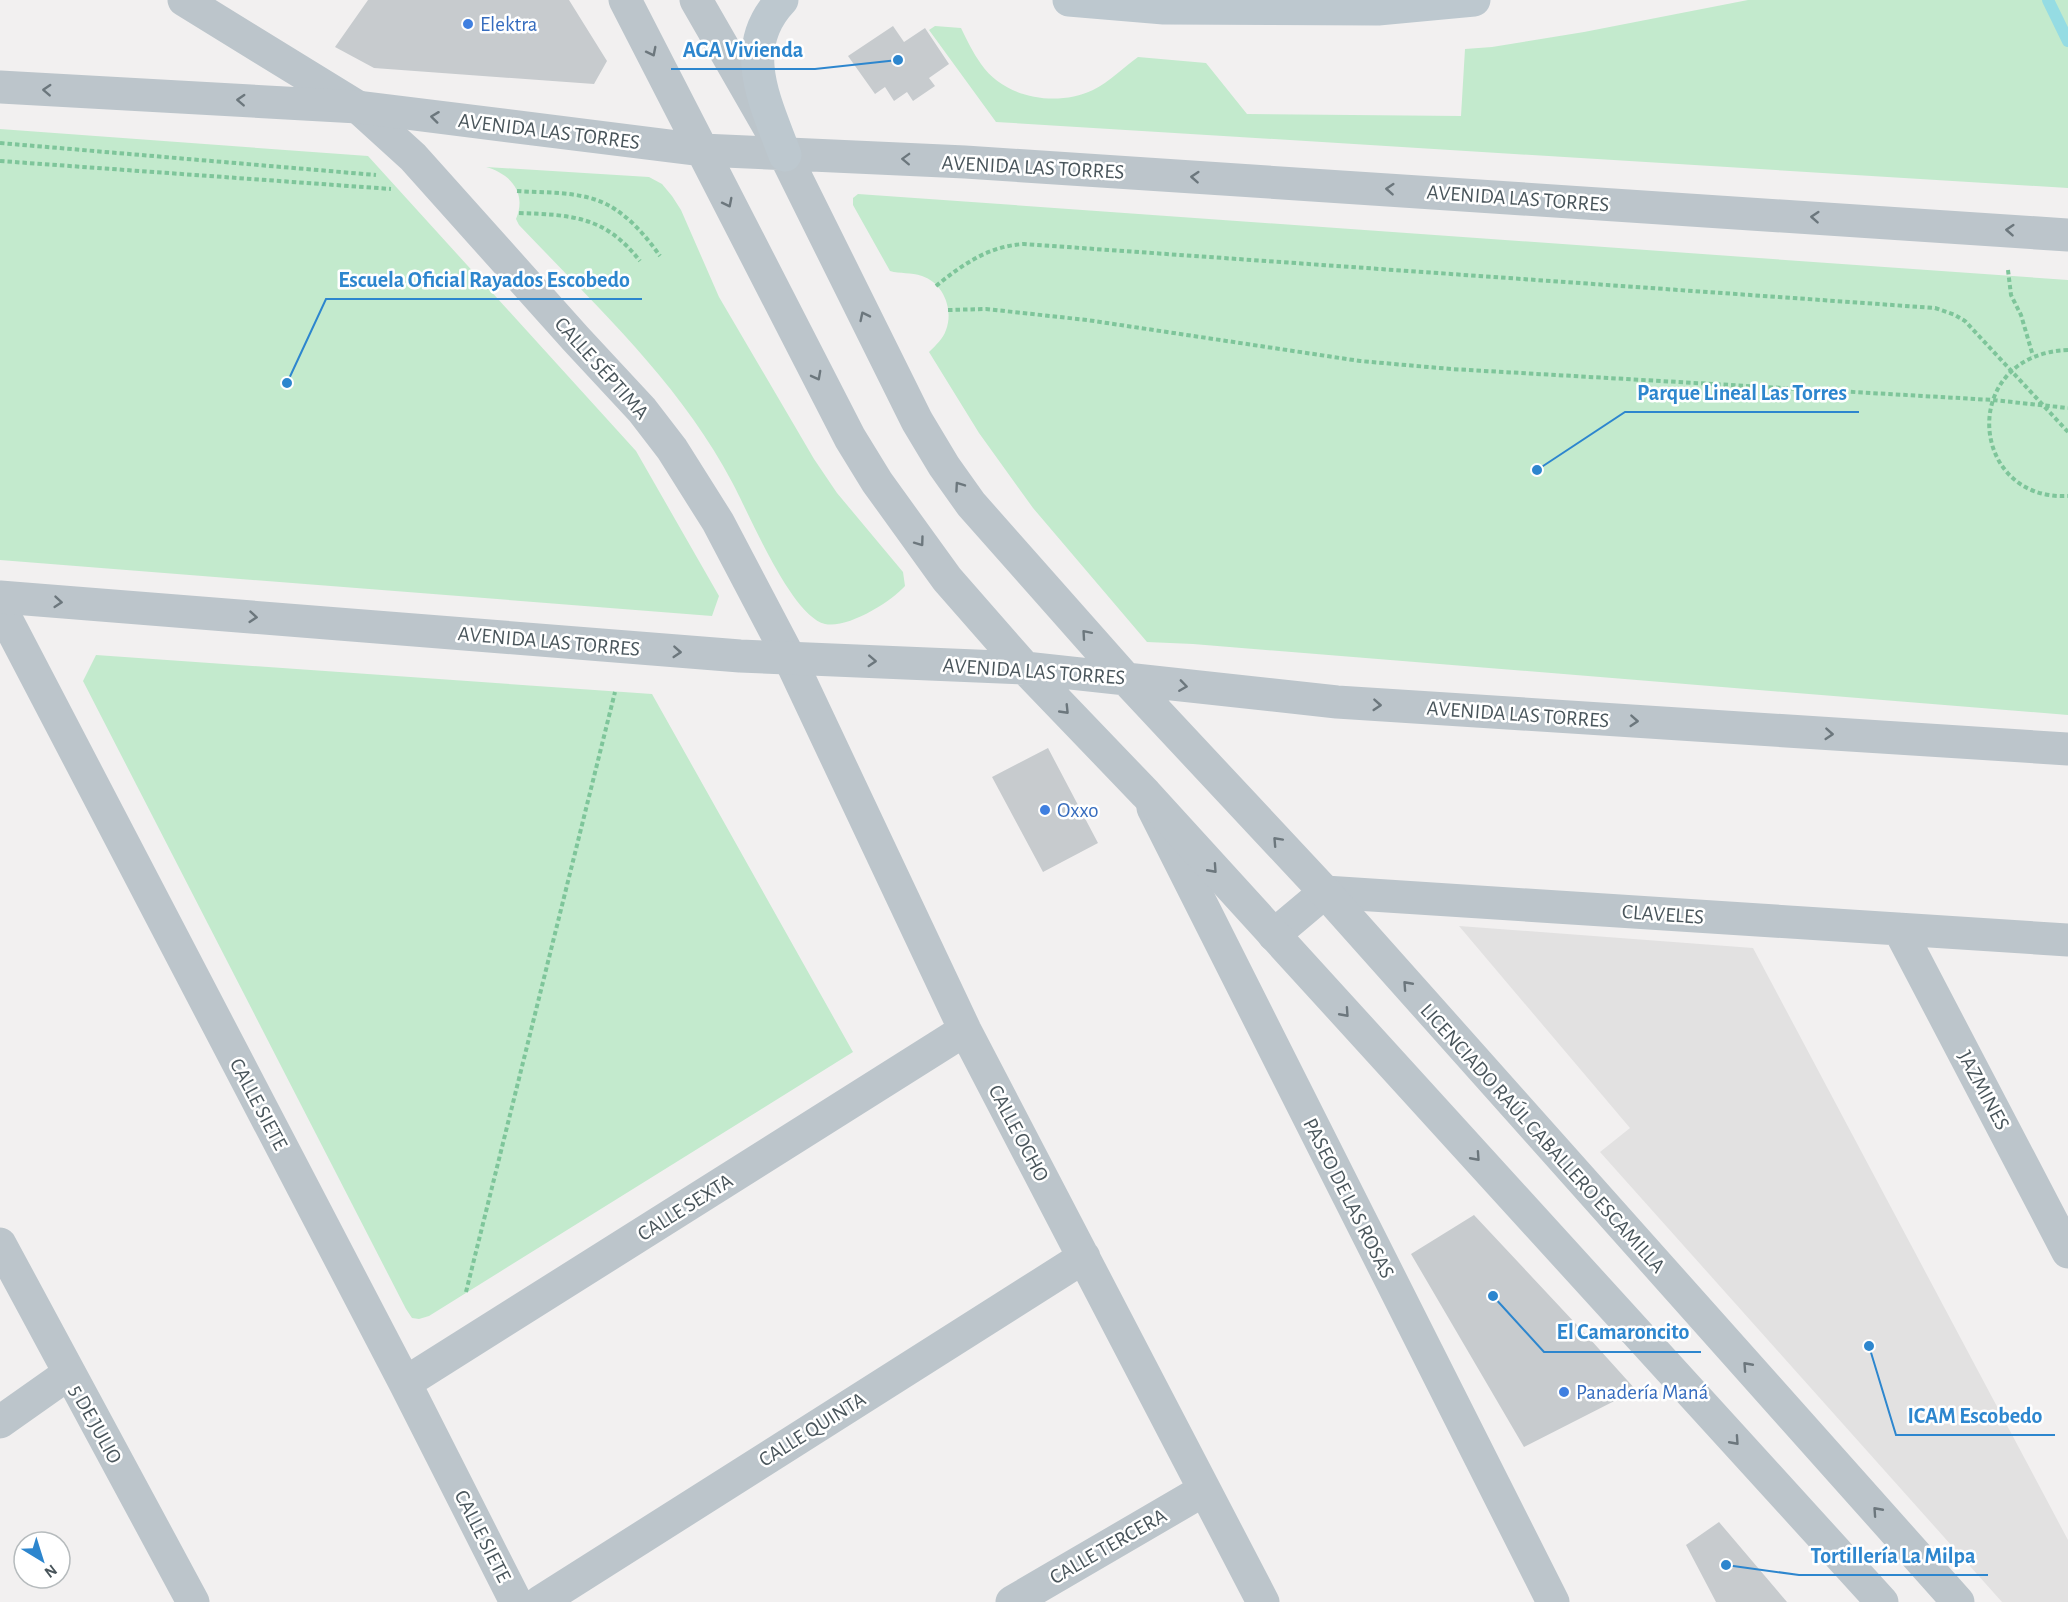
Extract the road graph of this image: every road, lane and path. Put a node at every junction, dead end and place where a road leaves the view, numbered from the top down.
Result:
1 (184, 0) edge
2 (625, 0) edge
3 (696, 0) edge
4 (782, 0) edge
5 (1070, 0) edge
6 (1474, 0) edge
7 (0, 87) edge
8 (358, 107) junction
9 (0, 143) edge
10 (702, 150) junction
11 (784, 154) junction
12 (0, 161) edge
13 (376, 175) dead end
14 (401, 189) dead end
15 (517, 191) dead end
16 (519, 213) dead end
17 (2010, 230) junction
18 (2068, 235) edge
19 (660, 256) dead end
20 (640, 261) dead end
21 (936, 286) dead end
22 (948, 310) dead end
23 (2068, 350) edge
24 (2033, 356) junction
25 (2012, 371) junction
26 (1993, 400) junction
27 (2043, 405) junction
28 (2068, 408) edge
29 (2068, 432) edge
30 (2068, 496) edge
31 (0, 597) edge
32 (0, 607) edge
33 (789, 657) junction
34 (1025, 668) junction
35 (1125, 678) junction
36 (615, 692) dead end
37 (2068, 749) edge
38 (1146, 794) junction
39 (1325, 892) junction
40 (1899, 929) junction
41 (1274, 935) junction
42 (2068, 940) edge
43 (965, 1030) junction
44 (0, 1244) edge
45 (2068, 1252) edge
46 (1084, 1257) junction
47 (466, 1292) dead end
48 (68, 1374) junction
49 (405, 1383) junction
50 (0, 1422) edge
51 (1204, 1490) junction
52 (193, 1602) edge
53 (516, 1602) edge
54 (540, 1602) edge
55 (1012, 1602) edge
56 (1263, 1602) edge
57 (1553, 1602) edge
58 (1882, 1602) edge
59 (1958, 1602) edge

1 - 8 street, CALLE SÉPTIMA
2 -> 10 street
3 - 11 street, LICENCIADO RAÚL CABALLERO ESCAMILLA
4 - 11 main road
5 - 6 main road
8 -> 7 street, AVENIDA LAS TORRES
10 -> 8 street, AVENIDA LAS TORRES
8 - 33 street, CALLE SÉPTIMA
9 - 13 path
10 - 11 street, AVENIDA LAS TORRES
10 -> 34 street
17 -> 11 street, AVENIDA LAS TORRES
35 -> 11 street, LICENCIADO RAÚL CABALLERO ESCAMILLA
12 - 14 path
15 - 19 path
16 - 20 path
17 - 18 street, AVENIDA LAS TORRES
17 - 24 path
21 - 25 path
22 - 26 path
23 - 24 path
24 - 25 path
25 - 26 path
25 - 27 path
26 - 27 path
26 - 30 path
27 - 28 path
27 - 29 path
31 -> 33 street, AVENIDA LAS TORRES
32 - 49 street, CALLE SIETE
33 -> 34 street, AVENIDA LAS TORRES
33 - 43 street, CALLE OCHO
34 - 35 street, AVENIDA LAS TORRES
34 -> 38 street
35 -> 37 street, AVENIDA LAS TORRES
39 -> 35 street, LICENCIADO RAÚL CABALLERO ESCAMILLA
36 - 47 path
38 -> 41 street
38 - 57 street, PASEO DE LAS ROSAS
39 - 40 street, CLAVELES
39 - 41 street
59 -> 39 street, LICENCIADO RAÚL CABALLERO ESCAMILLA
40 - 42 street, CLAVELES
40 - 45 street, JAZMINES
41 -> 58 street
43 - 46 street, CALLE OCHO
43 - 49 street, CALLE SEXTA
44 - 48 street, 5 DE JULIO
46 - 51 street, CALLE OCHO
46 - 54 street, CALLE QUINTA
48 - 50 street
48 - 52 street, 5 DE JULIO
49 - 53 street, CALLE SIETE
51 - 55 street, CALLE TERCERA
51 - 56 street, CALLE OCHO

